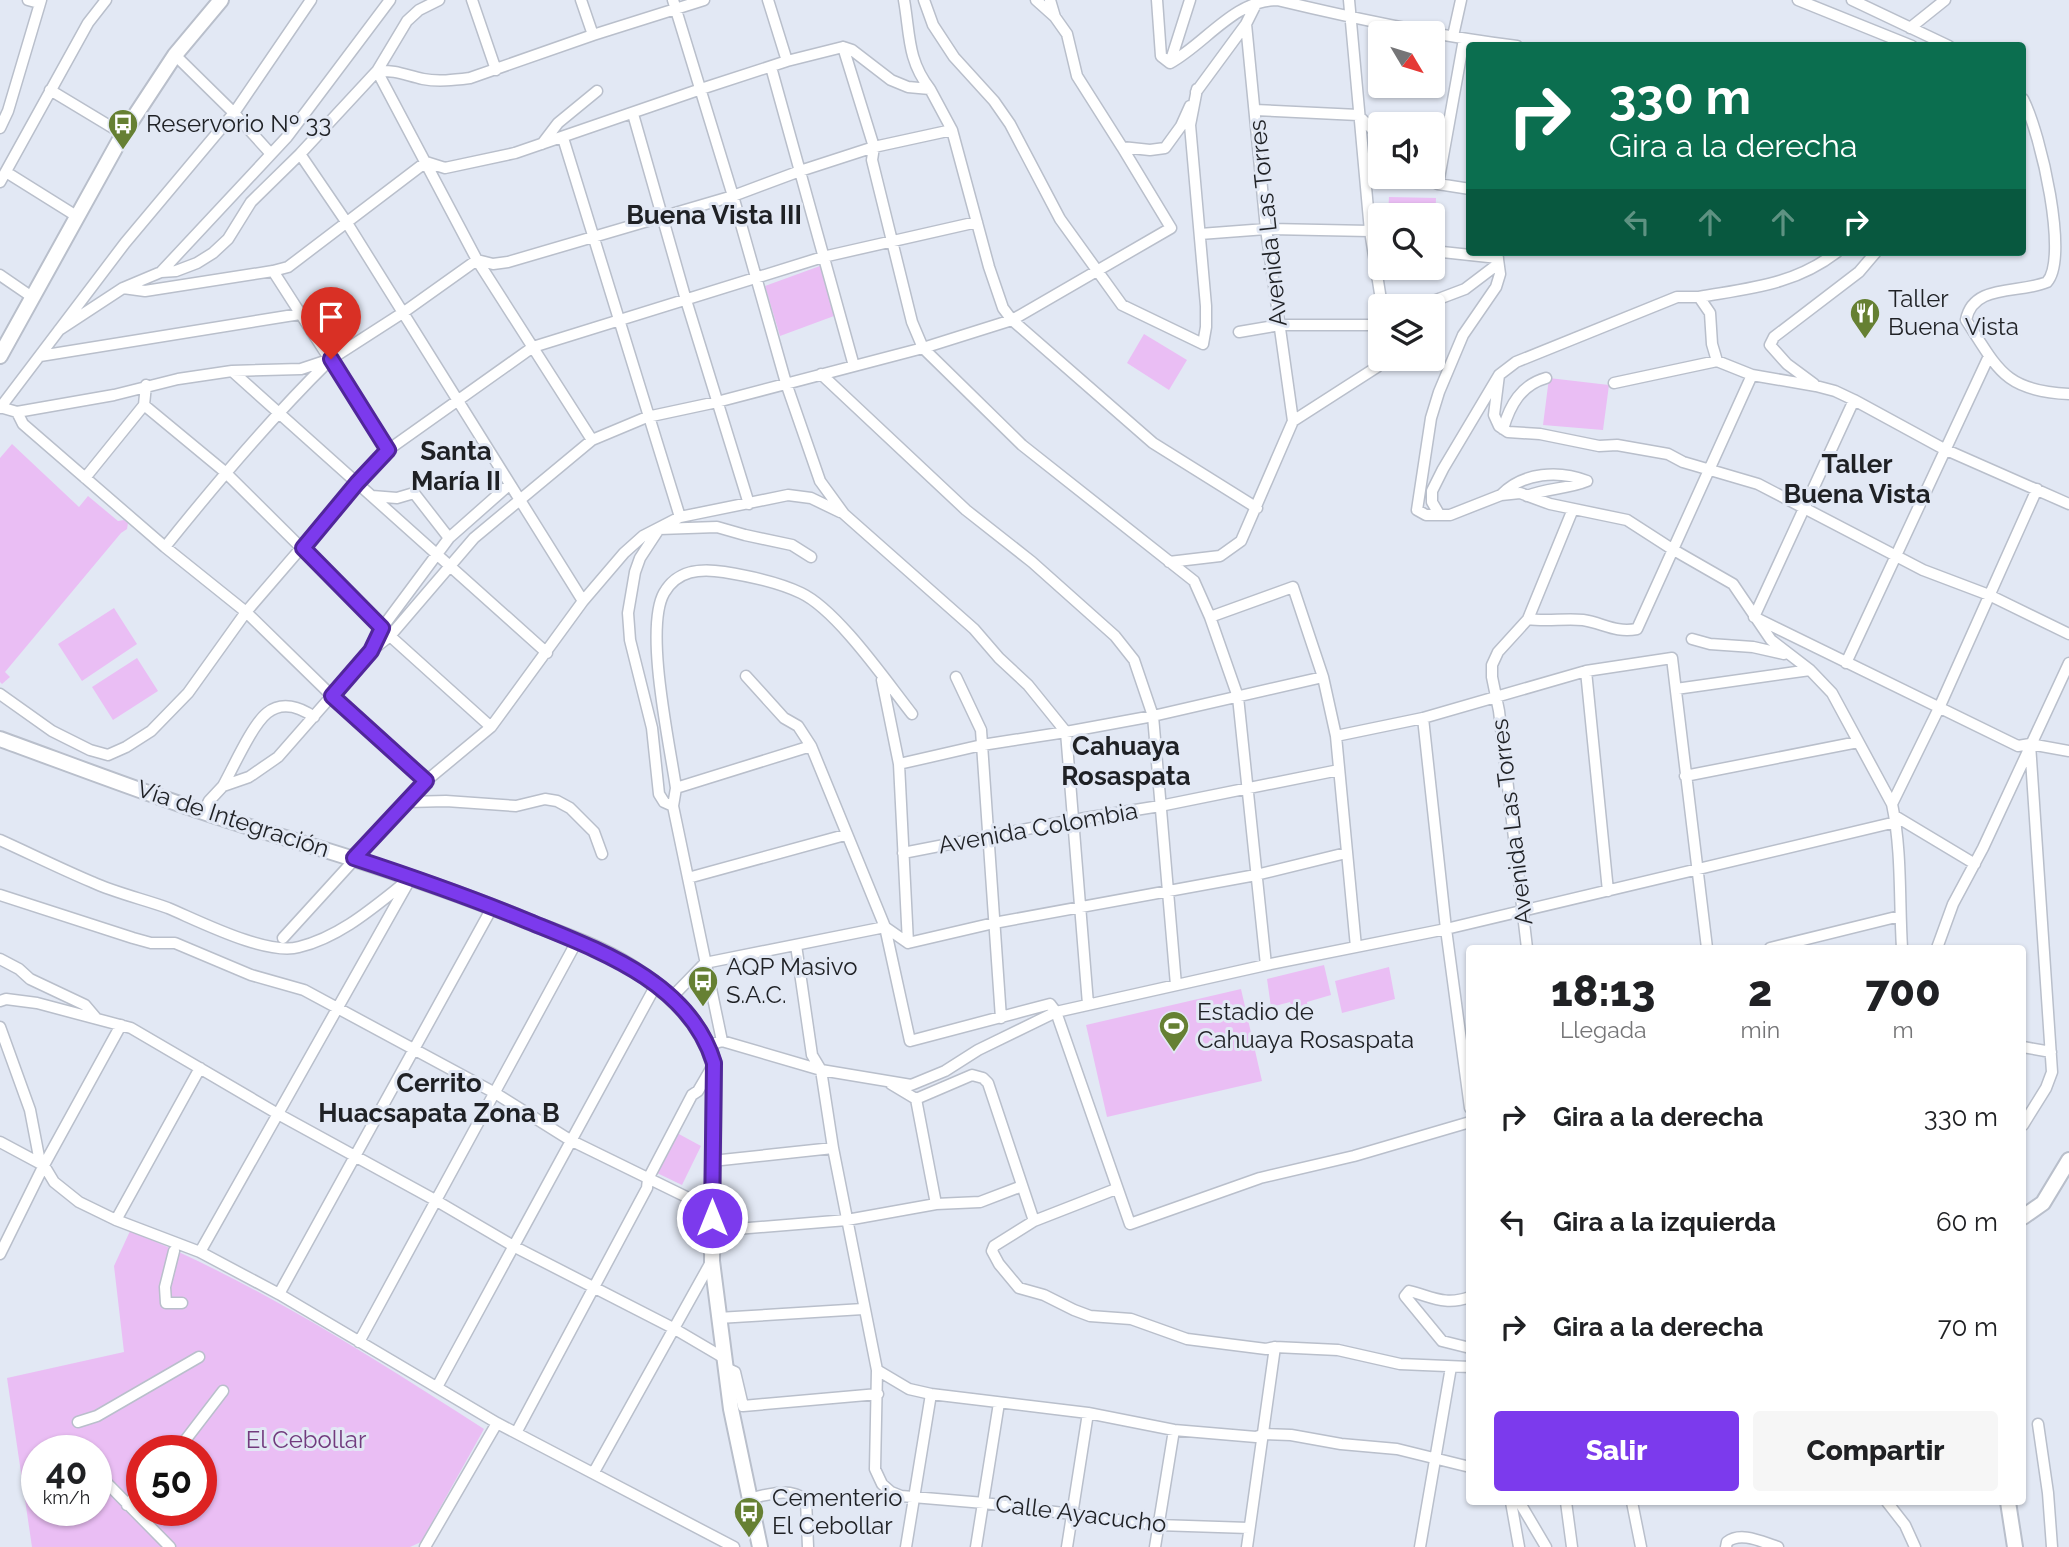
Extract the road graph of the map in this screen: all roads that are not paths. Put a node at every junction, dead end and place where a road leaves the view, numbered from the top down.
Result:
1 (28, 0) edge
2 (106, 0) edge
3 (221, 0) edge
4 (311, 0) edge
5 (390, 0) edge
6 (439, 0) edge
7 (472, 0) edge
8 (581, 0) edge
9 (704, 0) edge
10 (768, 0) edge
11 (904, 0) edge
12 (1036, 0) edge
13 (1050, 0) edge
14 (1157, 0) edge
15 (1191, 0) edge
16 (1349, 0) edge
17 (1461, 0) edge
18 (1798, 0) edge
19 (1945, 0) edge
20 (928, 1) edge
21 (1857, 1) edge
22 (40, 2) edge
23 (674, 4) edge
24 (1256, 4) junction
25 (1055, 17) junction
26 (1349, 17) junction
27 (1246, 24) junction
28 (1910, 28) junction
29 (593, 35) junction
30 (1453, 36) junction
31 (1464, 39) junction
32 (1487, 42) edge
33 (1902, 42) edge
34 (1940, 42) edge
35 (843, 47) junction
36 (175, 55) junction
37 (787, 61) junction
38 (1170, 63) junction
39 (771, 66) junction
40 (496, 70) junction
41 (377, 71) junction
42 (702, 89) junction
43 (930, 89) junction
44 (1198, 89) junction
45 (50, 90) junction
46 (597, 91) dead end
47 (2026, 105) edge
48 (1255, 110) junction
49 (234, 113) junction
50 (634, 114) junction
51 (1358, 115) junction
52 (1368, 125) edge
53 (0, 128) edge
54 (952, 130) junction
55 (123, 134) junction
56 (563, 138) junction
57 (541, 145) junction
58 (1445, 145) edge
59 (874, 147) junction
60 (1122, 147) junction
61 (271, 154) junction
62 (300, 154) junction
63 (426, 162) junction
64 (800, 171) junction
65 (6, 172) junction
66 (0, 182) edge
67 (1445, 185) edge
68 (1466, 188) edge
69 (733, 196) junction
70 (2063, 200) dead end
71 (1370, 203) edge
72 (78, 217) junction
73 (663, 218) junction
74 (977, 222) junction
75 (347, 223) junction
76 (1266, 229) junction
77 (1200, 234) junction
78 (1368, 236) edge
79 (592, 237) junction
80 (892, 241) junction
81 (1445, 252) edge
82 (1466, 255) edge
83 (1479, 256) edge
84 (1832, 256) edge
85 (1873, 256) edge
86 (823, 257) junction
87 (1498, 258) edge
88 (478, 260) junction
89 (2064, 264) dead end
90 (1097, 270) junction
91 (273, 271) junction
92 (161, 272) junction
93 (0, 275) edge
94 (754, 278) junction
95 (124, 288) junction
96 (32, 297) junction
97 (1445, 297) edge
98 (1699, 297) junction
99 (686, 300) junction
100 (404, 312) junction
101 (300, 314) junction
102 (618, 319) junction
103 (1012, 320) junction
104 (1280, 325) junction
105 (1368, 326) edge
106 (59, 330) junction
107 (1239, 332) dead end
108 (533, 347) junction
109 (923, 348) junction
110 (1, 354) edge
111 (40, 356) junction
112 (1989, 356) junction
113 (331, 359) junction
114 (1717, 361) junction
115 (854, 366) junction
116 (232, 371) junction
117 (1371, 371) edge
118 (821, 374) junction
119 (1499, 375) junction
120 (1752, 376) junction
121 (1546, 378) dead end
122 (786, 383) junction
123 (1614, 383) dead end
124 (146, 385) junction
125 (1816, 386) junction
126 (2069, 394) edge
127 (458, 400) junction
128 (1854, 400) junction
129 (718, 402) junction
130 (144, 405) junction
131 (0, 407) edge
132 (17, 412) junction
133 (278, 412) junction
134 (648, 417) junction
135 (1293, 421) junction
136 (1503, 429) junction
137 (592, 440) junction
138 (1944, 449) junction
139 (388, 450) junction
140 (1709, 470) junction
141 (225, 472) junction
142 (85, 478) junction
143 (357, 483) junction
144 (510, 484) junction
145 (2037, 489) junction
146 (1501, 495) junction
147 (372, 496) junction
148 (1527, 496) junction
149 (520, 500) junction
150 (749, 504) junction
151 (2069, 504) edge
152 (1804, 507) junction
153 (1257, 508) junction
154 (1573, 509) junction
155 (844, 514) junction
156 (1440, 514) junction
157 (680, 517) junction
158 (659, 529) junction
159 (449, 538) junction
160 (165, 547) junction
161 (303, 548) junction
162 (1672, 549) junction
163 (436, 554) junction
164 (811, 556) dead end
165 (1896, 556) junction
166 (1169, 562) junction
167 (450, 566) junction
168 (1989, 595) junction
169 (583, 601) junction
170 (246, 612) junction
171 (1210, 617) junction
172 (1754, 617) junction
173 (1528, 619) junction
174 (382, 628) junction
175 (2069, 634) edge
176 (390, 636) junction
177 (1692, 639) dead end
178 (371, 651) junction
179 (547, 653) junction
180 (1787, 654) junction
181 (1846, 663) junction
182 (2069, 663) edge
183 (1810, 670) junction
184 (1586, 671) junction
185 (881, 674) junction
186 (746, 676) dead end
187 (956, 677) dead end
188 (1323, 677) junction
189 (1676, 689) junction
190 (0, 694) edge
191 (1497, 695) junction
192 (332, 696) junction
193 (1238, 696) junction
194 (1939, 708) junction
195 (912, 713) dead end
196 (1153, 716) junction
197 (314, 717) junction
198 (1423, 718) junction
199 (491, 727) junction
200 (1066, 732) junction
201 (1336, 736) junction
202 (0, 739) edge
203 (1858, 742) junction
204 (2030, 744) junction
205 (982, 745) junction
206 (811, 746) junction
207 (2069, 751) edge
208 (900, 764) junction
209 (1339, 770) junction
210 (1685, 776) junction
211 (426, 781) junction
212 (223, 786) junction
213 (1248, 786) junction
214 (676, 788) junction
215 (407, 802) junction
216 (1892, 804) junction
217 (673, 806) junction
218 (1160, 806) junction
219 (204, 811) junction
220 (1895, 819) junction
221 (1073, 820) junction
222 (845, 835) junction
223 (987, 837) junction
224 (0, 840) edge
225 (903, 853) junction
226 (1346, 853) junction
227 (602, 854) dead end
228 (354, 858) junction
229 (1975, 864) junction
230 (1696, 870) junction
231 (1256, 875) junction
232 (412, 877) junction
233 (688, 878) junction
234 (1608, 891) junction
235 (1169, 893) junction
236 (0, 895) edge
237 (493, 906) junction
238 (1079, 908) junction
239 (1522, 910) junction
240 (1900, 916) junction
241 (994, 923) junction
242 (885, 927) junction
243 (1447, 929) junction
244 (283, 938) dead end
245 (577, 941) junction
246 (908, 943) junction
247 (796, 945) junction
248 (1527, 945) edge
249 (1707, 945) edge
250 (1782, 945) edge
251 (1902, 945) edge
252 (1938, 945) edge
253 (1356, 947) junction
254 (0, 959) edge
255 (705, 963) junction
256 (1266, 965) junction
257 (656, 985) junction
258 (1176, 985) junction
259 (672, 997) junction
260 (0, 1001) edge
261 (1088, 1004) junction
262 (337, 1008) junction
263 (1056, 1012) junction
264 (96, 1018) junction
265 (1001, 1018) junction
266 (121, 1025) junction
267 (0, 1027) edge
268 (715, 1043) junction
269 (2026, 1048) edge
270 (412, 1049) junction
271 (2050, 1052) junction
272 (714, 1063) junction
273 (200, 1068) junction
274 (821, 1070) junction
275 (1466, 1077) edge
276 (885, 1081) junction
277 (495, 1093) junction
278 (916, 1099) junction
279 (278, 1114) junction
280 (2026, 1120) edge
281 (1466, 1123) edge
282 (570, 1140) junction
283 (0, 1142) edge
284 (833, 1148) junction
285 (354, 1155) junction
286 (2069, 1160) edge
287 (712, 1161) junction
288 (44, 1165) junction
289 (648, 1179) junction
290 (1022, 1186) junction
291 (1116, 1189) junction
292 (435, 1200) junction
293 (936, 1204) junction
294 (713, 1210) junction
295 (2026, 1215) edge
296 (116, 1220) junction
297 (847, 1220) junction
298 (1034, 1220) junction
299 (712, 1231) junction
300 (515, 1247) junction
301 (174, 1251) dead end
302 (200, 1252) junction
303 (0, 1254) edge
304 (712, 1261) junction
305 (594, 1287) junction
306 (279, 1294) junction
307 (1466, 1298) edge
308 (182, 1303) dead end
309 (863, 1309) junction
310 (718, 1318) junction
311 (674, 1328) junction
312 (359, 1342) junction
313 (1275, 1346) junction
314 (1466, 1347) edge
315 (199, 1357) dead end
316 (725, 1363) junction
317 (1451, 1367) junction
318 (1466, 1367) edge
319 (877, 1370) junction
320 (438, 1387) junction
321 (223, 1391) dead end
322 (878, 1394) junction
323 (931, 1394) junction
324 (999, 1403) junction
325 (1087, 1413) junction
326 (78, 1422) dead end
327 (497, 1423) junction
328 (2038, 1424) dead end
329 (1174, 1430) junction
330 (516, 1433) junction
331 (1265, 1434) junction
332 (189, 1435) edge
333 (1436, 1459) junction
334 (1466, 1466) edge
335 (594, 1472) junction
336 (112, 1489) edge
337 (913, 1497) junction
338 (749, 1499) junction
339 (984, 1503) junction
340 (126, 1504) edge
341 (1516, 1505) edge
342 (1518, 1505) edge
343 (1566, 1505) edge
344 (1633, 1505) edge
345 (1889, 1505) edge
346 (2008, 1505) edge
347 (1072, 1513) junction
348 (1158, 1525) junction
349 (148, 1526) edge
350 (1249, 1528) junction
351 (170, 1547) edge
352 (425, 1547) edge
353 (734, 1547) edge
354 (760, 1547) edge
355 (808, 1547) edge
356 (906, 1547) edge
357 (976, 1547) edge
358 (1067, 1547) edge
359 (1155, 1547) edge
360 (1247, 1547) edge
361 (1420, 1547) edge
362 (1519, 1547) edge
363 (1546, 1547) edge
364 (1572, 1547) edge
365 (1641, 1547) edge
366 (1726, 1547) edge
367 (1778, 1547) edge
368 (1915, 1547) edge
369 (2015, 1547) edge
370 (2052, 1547) edge

1 - 22 street
2 - 45 street
3 - 36 main road
4 - 49 street
5 - 61 street
6 - 41 street
7 - 40 street
8 - 29 street
9 - 23 street
10 - 37 street
11 - 43 street
12 - 25 street
13 - 25 street
14 - 38 street
15 - 38 street
16 - 26 street
17 - 30 street
18 - 33 street
19 - 28 street
20 - 90 street
21 - 28 street
22 - 53 street
23 - 29 street
23 - 42 street
24 - 26 street
24 - 27 street
24 - 38 street
25 - 60 street
26 - 30 street
26 - 51 street
27 - 44 street
27 - 48 street, Avenida Las Torres
28 - 34 street
29 - 40 street
30 - 31 street
31 - 32 street
31 - 58 street
35 - 37 street
35 - 43 street
35 - 59 street
36 - 49 street
36 - 55 main road
37 - 39 street
39 - 42 street
39 - 64 street
40 - 41 street
41 - 62 street
41 - 63 street
42 - 50 street
42 - 69 street
43 - 54 street
44 - 60 street
44 - 77 street
45 - 55 street
45 - 65 street
46 - 57 street
47 - 70 street
48 - 51 street
48 - 76 street, Avenida Las Torres
49 - 61 street
49 - 106 street
50 - 56 street
50 - 73 street
51 - 52 street
51 - 71 street
54 - 59 street
54 - 74 street
55 - 72 main road
56 - 57 street
56 - 79 street
57 - 63 street
59 - 64 street
59 - 80 street
60 - 90 street
61 - 92 street
62 - 75 street
62 - 92 street
63 - 75 street
63 - 88 street
64 - 69 street
64 - 86 street
65 - 66 street
65 - 72 street
67 - 68 street
69 - 73 street
69 - 94 street
72 - 96 main road
73 - 79 street
73 - 99 street
74 - 80 street
74 - 103 street
75 - 91 street
75 - 100 street
76 - 77 street
76 - 78 street
76 - 104 street, Avenida Las Torres
77 - 90 street
79 - 88 street
79 - 102 street
80 - 86 street
80 - 109 street
81 - 82 street
83 - 87 street
84 - 98 street
85 - 125 street
86 - 94 street
86 - 115 street
87 - 97 street
87 - 156 street
88 - 100 street
88 - 108 street
89 - 112 street
90 - 103 street
91 - 95 street
91 - 101 street
92 - 95 street
93 - 96 street
94 - 99 street
94 - 122 street
95 - 106 street
96 - 110 main road
98 - 114 street
98 - 119 street
99 - 102 street
99 - 129 street
100 - 113 street
100 - 127 street
101 - 111 street
101 - 113 street
102 - 108 street
102 - 134 street
103 - 109 street
103 - 153 street
104 - 105 street
104 - 107 street
104 - 135 street, Avenida Las Torres
106 - 111 street
108 - 127 street
108 - 137 street
109 - 115 street
109 - 166 street
111 - 131 street
112 - 126 street
112 - 138 street
113 - 116 street
113 - 133 street
113 - 139 street
114 - 120 street
114 - 123 street
115 - 118 street
116 - 124 street
116 - 133 street
117 - 135 street
118 - 122 street
118 - 196 street
119 - 136 street
119 - 156 street
120 - 125 street
120 - 140 street
121 - 136 street
122 - 129 street
122 - 155 street
124 - 130 street
124 - 132 street
125 - 128 street
127 - 139 street
127 - 144 street
128 - 138 street
128 - 152 street
129 - 134 street
129 - 150 street
130 - 141 street
130 - 142 street
131 - 132 street
132 - 142 street
133 - 141 street
133 - 143 street
134 - 137 street
134 - 157 street
135 - 153 street
136 - 140 street
137 - 149 street
138 - 145 street
138 - 165 street
139 - 143 street
140 - 152 street
140 - 162 street
141 - 160 street
141 - 161 street
142 - 160 street
143 - 147 street
143 - 161 street
144 - 149 street
144 - 159 street
145 - 151 street
145 - 168 street
146 - 148 street
146 - 148 street
146 - 156 street
147 - 159 street
147 - 163 street
148 - 154 street
149 - 167 street
149 - 169 street
150 - 155 street
150 - 157 street
152 - 165 street
152 - 172 street
153 - 166 street
154 - 162 street
154 - 173 street
155 - 200 street
157 - 158 street
158 - 164 street
158 - 169 street
158 - 217 street
159 - 163 street
160 - 170 street
161 - 170 street
161 - 174 street
162 - 172 street
162 - 173 street
163 - 167 street
163 - 174 street
165 - 168 street
165 - 181 street
166 - 171 street
167 - 176 street
167 - 179 street
168 - 175 street
168 - 194 street
169 - 179 street
170 - 190 street
170 - 192 street
171 - 188 street
171 - 193 street
172 - 180 street
172 - 181 street
173 - 191 street, Avenida Las Torres
174 - 176 street
174 - 178 street
176 - 178 street
176 - 199 street
177 - 180 street
178 - 192 street
179 - 199 street
180 - 183 street
181 - 194 street
182 - 204 street
183 - 189 street
183 - 203 street
184 - 189 street
184 - 191 street
184 - 234 street
185 - 195 street
185 - 208 street
185 - 214 street
186 - 206 street
187 - 205 street
188 - 193 street
188 - 201 street
189 - 210 street
191 - 198 street
191 - 239 street, Avenida Las Torres
192 - 197 street
192 - 211 street
193 - 196 street
193 - 213 street
194 - 204 street
194 - 216 street
196 - 200 street
196 - 218 street
197 - 212 street
197 - 212 street
198 - 201 street
198 - 243 street
199 - 211 street
200 - 205 street
200 - 221 street
201 - 209 street
202 - 219 main road, Vía de Integración
203 - 210 street
203 - 216 street
204 - 207 street
204 - 229 street
204 - 271 street
205 - 208 street
205 - 223 street
206 - 214 street
206 - 222 street
208 - 225 street
209 - 213 street, Avenida Colombia
209 - 226 street
210 - 230 street
211 - 215 street
212 - 219 street
213 - 218 street, Avenida Colombia
213 - 231 street
214 - 217 street
215 - 227 street
215 - 228 street
216 - 220 street
217 - 233 street
218 - 221 street, Avenida Colombia
218 - 235 street
219 - 228 main road, Vía de Integración
220 - 229 street
220 - 230 street
220 - 240 street
221 - 223 street, Avenida Colombia
221 - 238 street
222 - 233 street
222 - 242 street
223 - 225 street, Avenida Colombia
223 - 241 street
224 - 232 street
225 - 246 street
226 - 231 street
226 - 253 street
228 - 232 main road, Vía de Integración
228 - 244 street
229 - 252 street
230 - 234 street
230 - 249 street
231 - 235 street
231 - 256 street
232 - 237 main road, Vía de Integración
232 - 262 street
233 - 255 street
234 - 239 street
235 - 238 street
235 - 258 street
236 - 262 street
237 - 245 main road, Vía de Integración
237 - 270 street
238 - 241 street
238 - 261 street
239 - 243 street
239 - 248 street, Avenida Las Torres
240 - 250 street
240 - 251 street
241 - 246 street
241 - 265 street
242 - 246 street
242 - 247 street
242 - 265 street
243 - 253 street
243 - 275 street
245 - 257 main road, Vía de Integración
245 - 277 street
247 - 255 street
247 - 274 street, Calle Ayacucho
253 - 256 street
254 - 264 street
255 - 259 street
255 - 268 street
256 - 258 street
257 - 259 main road, Vía de Integración
257 - 282 street
258 - 261 street
259 - 268 main road, Vía de Integración
260 - 264 street
261 - 263 street
262 - 270 street
262 - 279 street
263 - 265 street
263 - 276 street
263 - 291 street
264 - 266 street
266 - 273 street
266 - 288 street
267 - 288 street
268 - 272 main road, Vía de Integración
268 - 274 street
269 - 271 street
270 - 277 street
270 - 285 street
271 - 280 street
272 - 287 main road, Vía de Integración
272 - 289 street
273 - 279 street
273 - 296 street
274 - 276 street
274 - 284 street, Calle Ayacucho
276 - 278 street
277 - 282 street
277 - 292 street
278 - 290 street
278 - 293 street
279 - 285 street
279 - 302 street
281 - 291 street
282 - 289 street
282 - 300 street
283 - 288 street
284 - 287 street
284 - 297 street, Calle Ayacucho
285 - 292 street
285 - 306 street
286 - 295 main road
287 - 294 main road, Vía de Integración
288 - 296 street
288 - 303 street
289 - 294 street
289 - 305 street
290 - 293 street
290 - 298 street
291 - 298 street
292 - 300 street
292 - 312 street
293 - 297 street
294 - 299 main road, Vía de Integración
296 - 302 street
297 - 299 street
297 - 309 street, Calle Ayacucho
298 - 313 street
299 - 304 main road, Vía de Integración
300 - 305 street
300 - 320 street
301 - 308 street
302 - 306 street
304 - 310 main road, Vía de Integración
304 - 311 street
305 - 311 street
305 - 330 street
306 - 312 street
307 - 314 street
309 - 310 street
309 - 319 street, Calle Ayacucho
310 - 316 main road, Vía de Integración
311 - 316 street
311 - 335 street
312 - 320 street
313 - 317 street
313 - 331 street
315 - 326 street
316 - 322 street
316 - 338 main road, Vía de Integración
317 - 318 street
317 - 333 street
319 - 322 street, Calle Ayacucho
319 - 323 street
320 - 327 street
321 - 332 street
322 - 337 street, Calle Ayacucho
323 - 324 street
323 - 337 street
324 - 325 street
324 - 339 street
325 - 329 street
325 - 347 street
327 - 330 street
327 - 352 street
328 - 370 street
329 - 331 street
329 - 348 street
330 - 335 street
331 - 333 street
331 - 350 street
333 - 334 street
333 - 361 street
335 - 353 street
336 - 340 street
337 - 339 street, Calle Ayacucho
337 - 356 street
338 - 354 main road, Vía de Integración
338 - 355 street
339 - 347 street, Calle Ayacucho
339 - 357 street
341 - 362 street
342 - 363 street
343 - 364 street
344 - 365 street
345 - 368 street
346 - 369 main road
347 - 348 street, Calle Ayacucho
347 - 358 street
348 - 350 street, Calle Ayacucho
348 - 359 street
349 - 351 street
350 - 360 street
366 - 367 street

